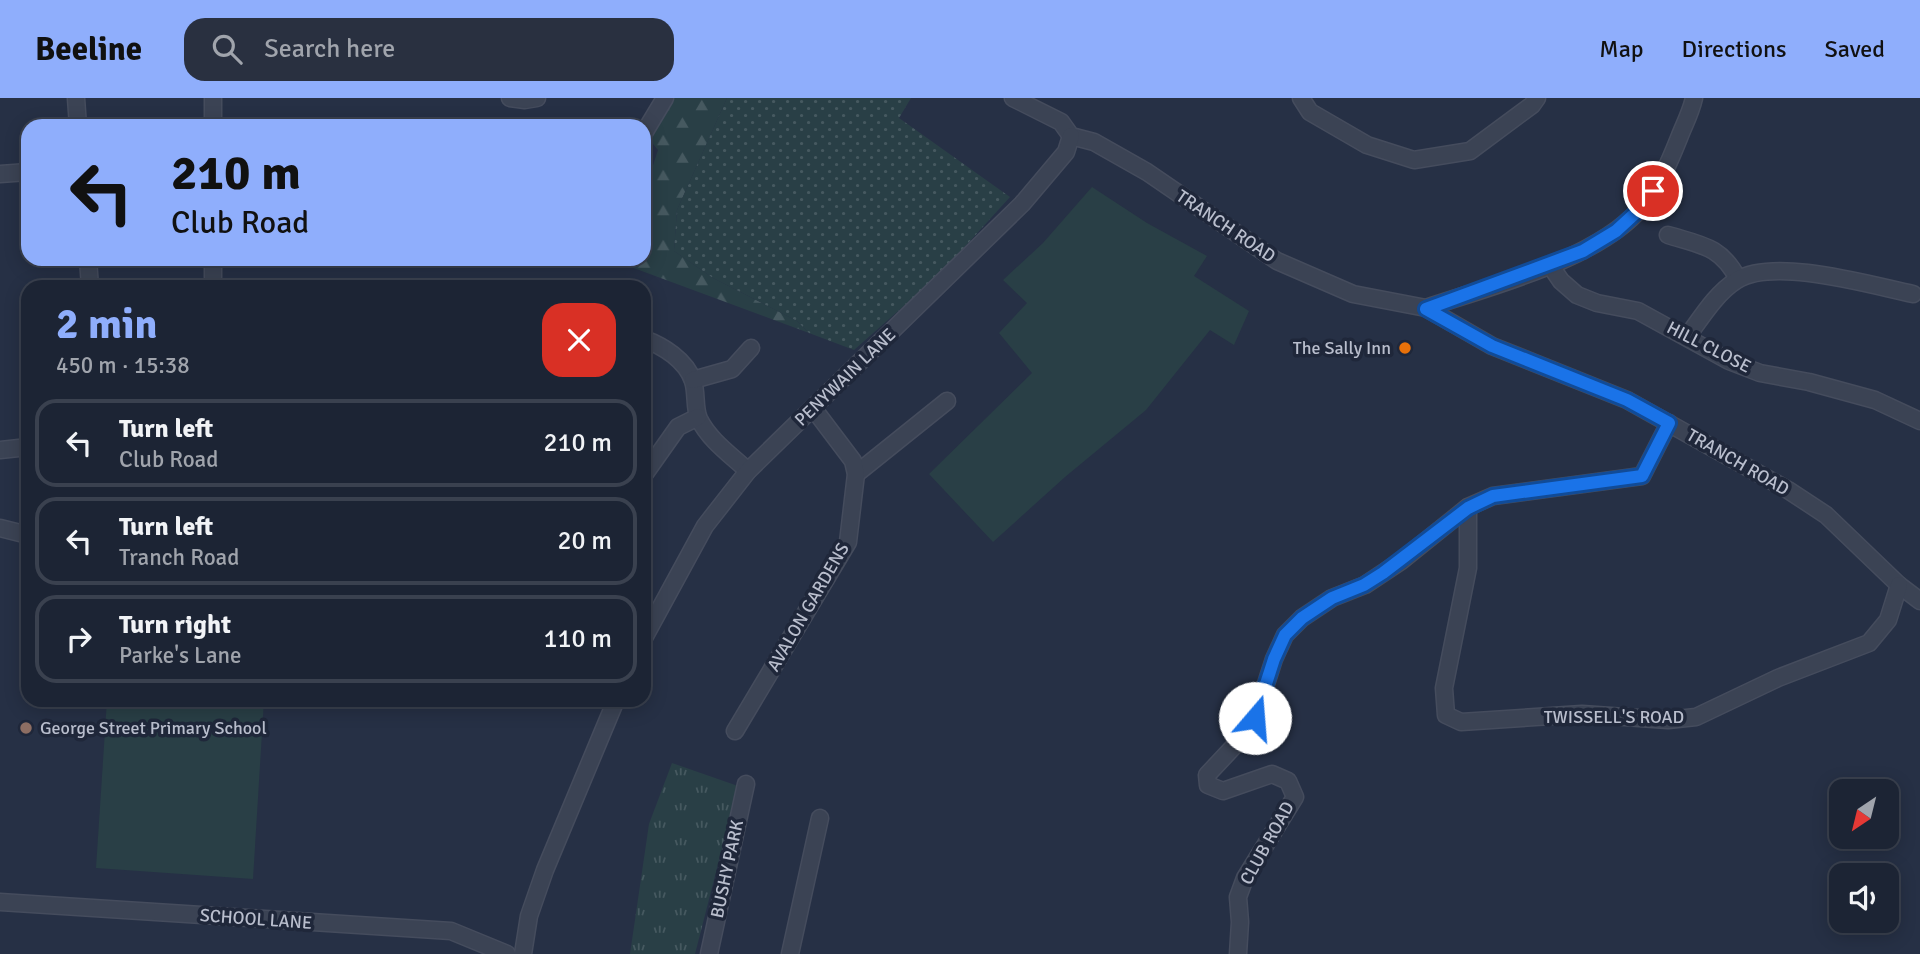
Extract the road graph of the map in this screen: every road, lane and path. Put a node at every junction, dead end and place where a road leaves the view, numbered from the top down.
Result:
1 (76, 98) edge
2 (213, 98) edge
3 (510, 98) edge
4 (537, 98) edge
5 (665, 98) edge
6 (1013, 98) edge
7 (1301, 98) edge
8 (1537, 98) edge
9 (1694, 98) edge
10 (78, 119) edge
11 (213, 119) edge
12 (651, 121) edge
13 (1071, 136) junction
14 (21, 172) edge
15 (0, 174) edge
16 (1668, 235) dead end
17 (1550, 265) junction
18 (1738, 279) junction
19 (1913, 294) dead end
20 (1426, 309) junction
21 (1687, 337) junction
22 (651, 342) edge
23 (751, 348) dead end
24 (693, 380) junction
25 (947, 401) dead end
26 (813, 408) junction
27 (698, 417) junction
28 (1920, 421) edge
29 (1669, 423) junction
30 (21, 448) edge
31 (0, 450) edge
32 (651, 465) edge
33 (748, 471) junction
34 (856, 474) junction
35 (1468, 508) junction
36 (0, 528) edge
37 (21, 533) edge
38 (1899, 585) junction
39 (1920, 601) edge
40 (651, 621) edge
41 (613, 707) edge
42 (735, 731) dead end
43 (746, 784) dead end
44 (820, 818) dead end
45 (0, 902) edge
46 (507, 954) edge
47 (523, 954) edge
48 (709, 954) edge
49 (790, 954) edge
50 (1238, 954) edge

1 - 10 street
2 - 11 street
3 - 4 street
5 - 12 street
6 - 13 street, TRANCH ROAD
7 - 8 street
9 - 17 street
13 - 20 street, TRANCH ROAD
13 - 26 street, PENYWAIN LANE
14 - 15 street
16 - 18 street
17 - 20 street
17 - 21 street, HILL CLOSE
18 - 19 street
18 - 21 street
20 - 29 street, TRANCH ROAD
21 - 28 street, HILL CLOSE
22 - 24 street
23 - 24 street
24 - 27 street
25 - 34 street
26 - 33 street, PENYWAIN LANE
26 - 34 street
27 - 32 street
27 - 33 street
29 - 35 street, CLUB ROAD
29 - 38 street, TRANCH ROAD
30 - 31 street
33 - 40 street, PENYWAIN LANE
34 - 42 street, AVALON GARDENS
35 - 38 street, TWISSELL'S ROAD
35 - 50 street, CLUB ROAD
36 - 37 street
38 - 39 street, TRANCH ROAD
41 - 47 street
43 - 48 street, BUSHY PARK
44 - 49 street
45 - 46 street, SCHOOL LANE

